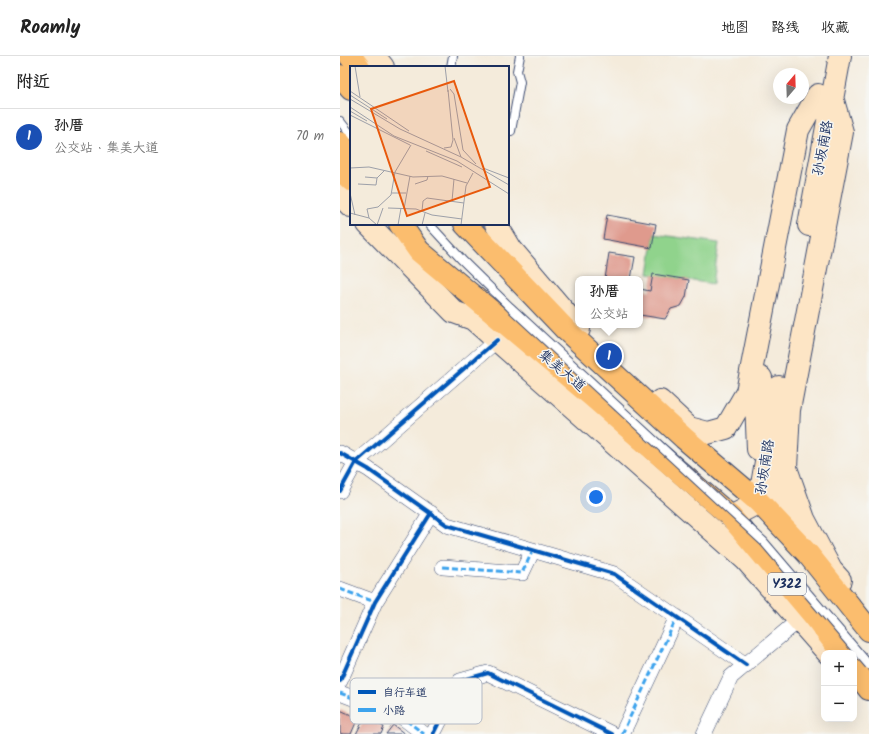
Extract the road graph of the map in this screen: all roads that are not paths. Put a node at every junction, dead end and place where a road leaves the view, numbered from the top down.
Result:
1 (350, 56) edge
2 (374, 56) edge
3 (453, 56) edge
4 (520, 56) edge
5 (825, 56) edge
6 (840, 56) edge
7 (359, 66) edge
8 (382, 66) edge
9 (451, 66) edge
10 (340, 76) edge
11 (350, 88) edge
12 (825, 96) junction
13 (340, 121) edge
14 (511, 131) dead end
15 (350, 134) edge
16 (340, 143) edge
17 (350, 157) edge
18 (340, 169) edge
19 (350, 179) edge
20 (340, 195) edge
21 (350, 205) edge
22 (369, 225) edge
23 (394, 225) edge
24 (401, 225) edge
25 (430, 225) edge
26 (466, 225) edge
27 (497, 225) edge
28 (420, 251) junction
29 (575, 326) edge
30 (577, 328) edge
31 (779, 339) junction
32 (497, 340) junction
33 (626, 371) junction
34 (752, 397) junction
35 (642, 400) junction
36 (789, 410) junction
37 (772, 424) junction
38 (684, 438) junction
39 (340, 453) edge
40 (356, 462) junction
41 (340, 491) edge
42 (759, 502) junction
43 (431, 513) junction
44 (731, 517) junction
45 (533, 550) junction
46 (808, 554) junction
47 (443, 567) dead end
48 (340, 589) edge
49 (375, 602) junction
50 (869, 615) edge
51 (677, 617) junction
52 (799, 620) junction
53 (869, 630) edge
54 (825, 650) edge
55 (840, 650) edge
56 (746, 665) junction
57 (869, 665) edge
58 (857, 673) edge
59 (470, 678) edge
60 (340, 681) edge
61 (857, 686) edge
62 (869, 690) edge
63 (340, 694) edge
64 (350, 698) edge
65 (869, 700) edge
66 (411, 724) edge
67 (438, 724) edge
68 (424, 734) edge
69 (433, 734) edge
70 (612, 734) edge
71 (622, 734) edge
72 (704, 734) edge

1 - 7 main road
2 - 8 main road
3 - 9 lane
4 - 14 lane
5 - 12 main road, 孙坂南路
6 - 12 main road, 孙坂南路
10 - 11 main road
12 - 31 main road, 孙坂南路
12 - 34 main road
12 - 36 main road
13 - 15 lane
16 - 17 main road
18 - 19 main road
20 - 21 main road
22 - 32 main road
23 - 28 main road, 集美大道
24 - 28 main road
25 - 57 lane, bridge
26 - 35 main road
27 - 29 main road
28 - 44 main road, 集美大道
30 - 33 main road
31 - 34 main road
31 - 36 main road
31 - 37 main road, 孙坂南路
32 - 40 street
32 - 52 main road
33 - 34 main road
33 - 35 main road
34 - 38 main road
34 - 42 main road, 孙坂南路
35 - 38 main road
36 - 50 main road
37 - 42 main road, 孙坂南路
37 - 46 main road
38 - 42 main road
39 - 40 street
40 - 41 street
40 - 43 street
42 - 44 main road
42 - 46 main road, Y322
43 - 45 street
43 - 49 street
44 - 55 main road, Y322
45 - 47 street
45 - 51 street
46 - 53 main road, Y322
48 - 49 street
49 - 60 street
51 - 56 street
51 - 71 street
52 - 54 main road
52 - 56 street
56 - 72 street
58 - 62 main road
59 - 70 street
61 - 65 main road
63 - 64 street
66 - 68 street
67 - 69 street

